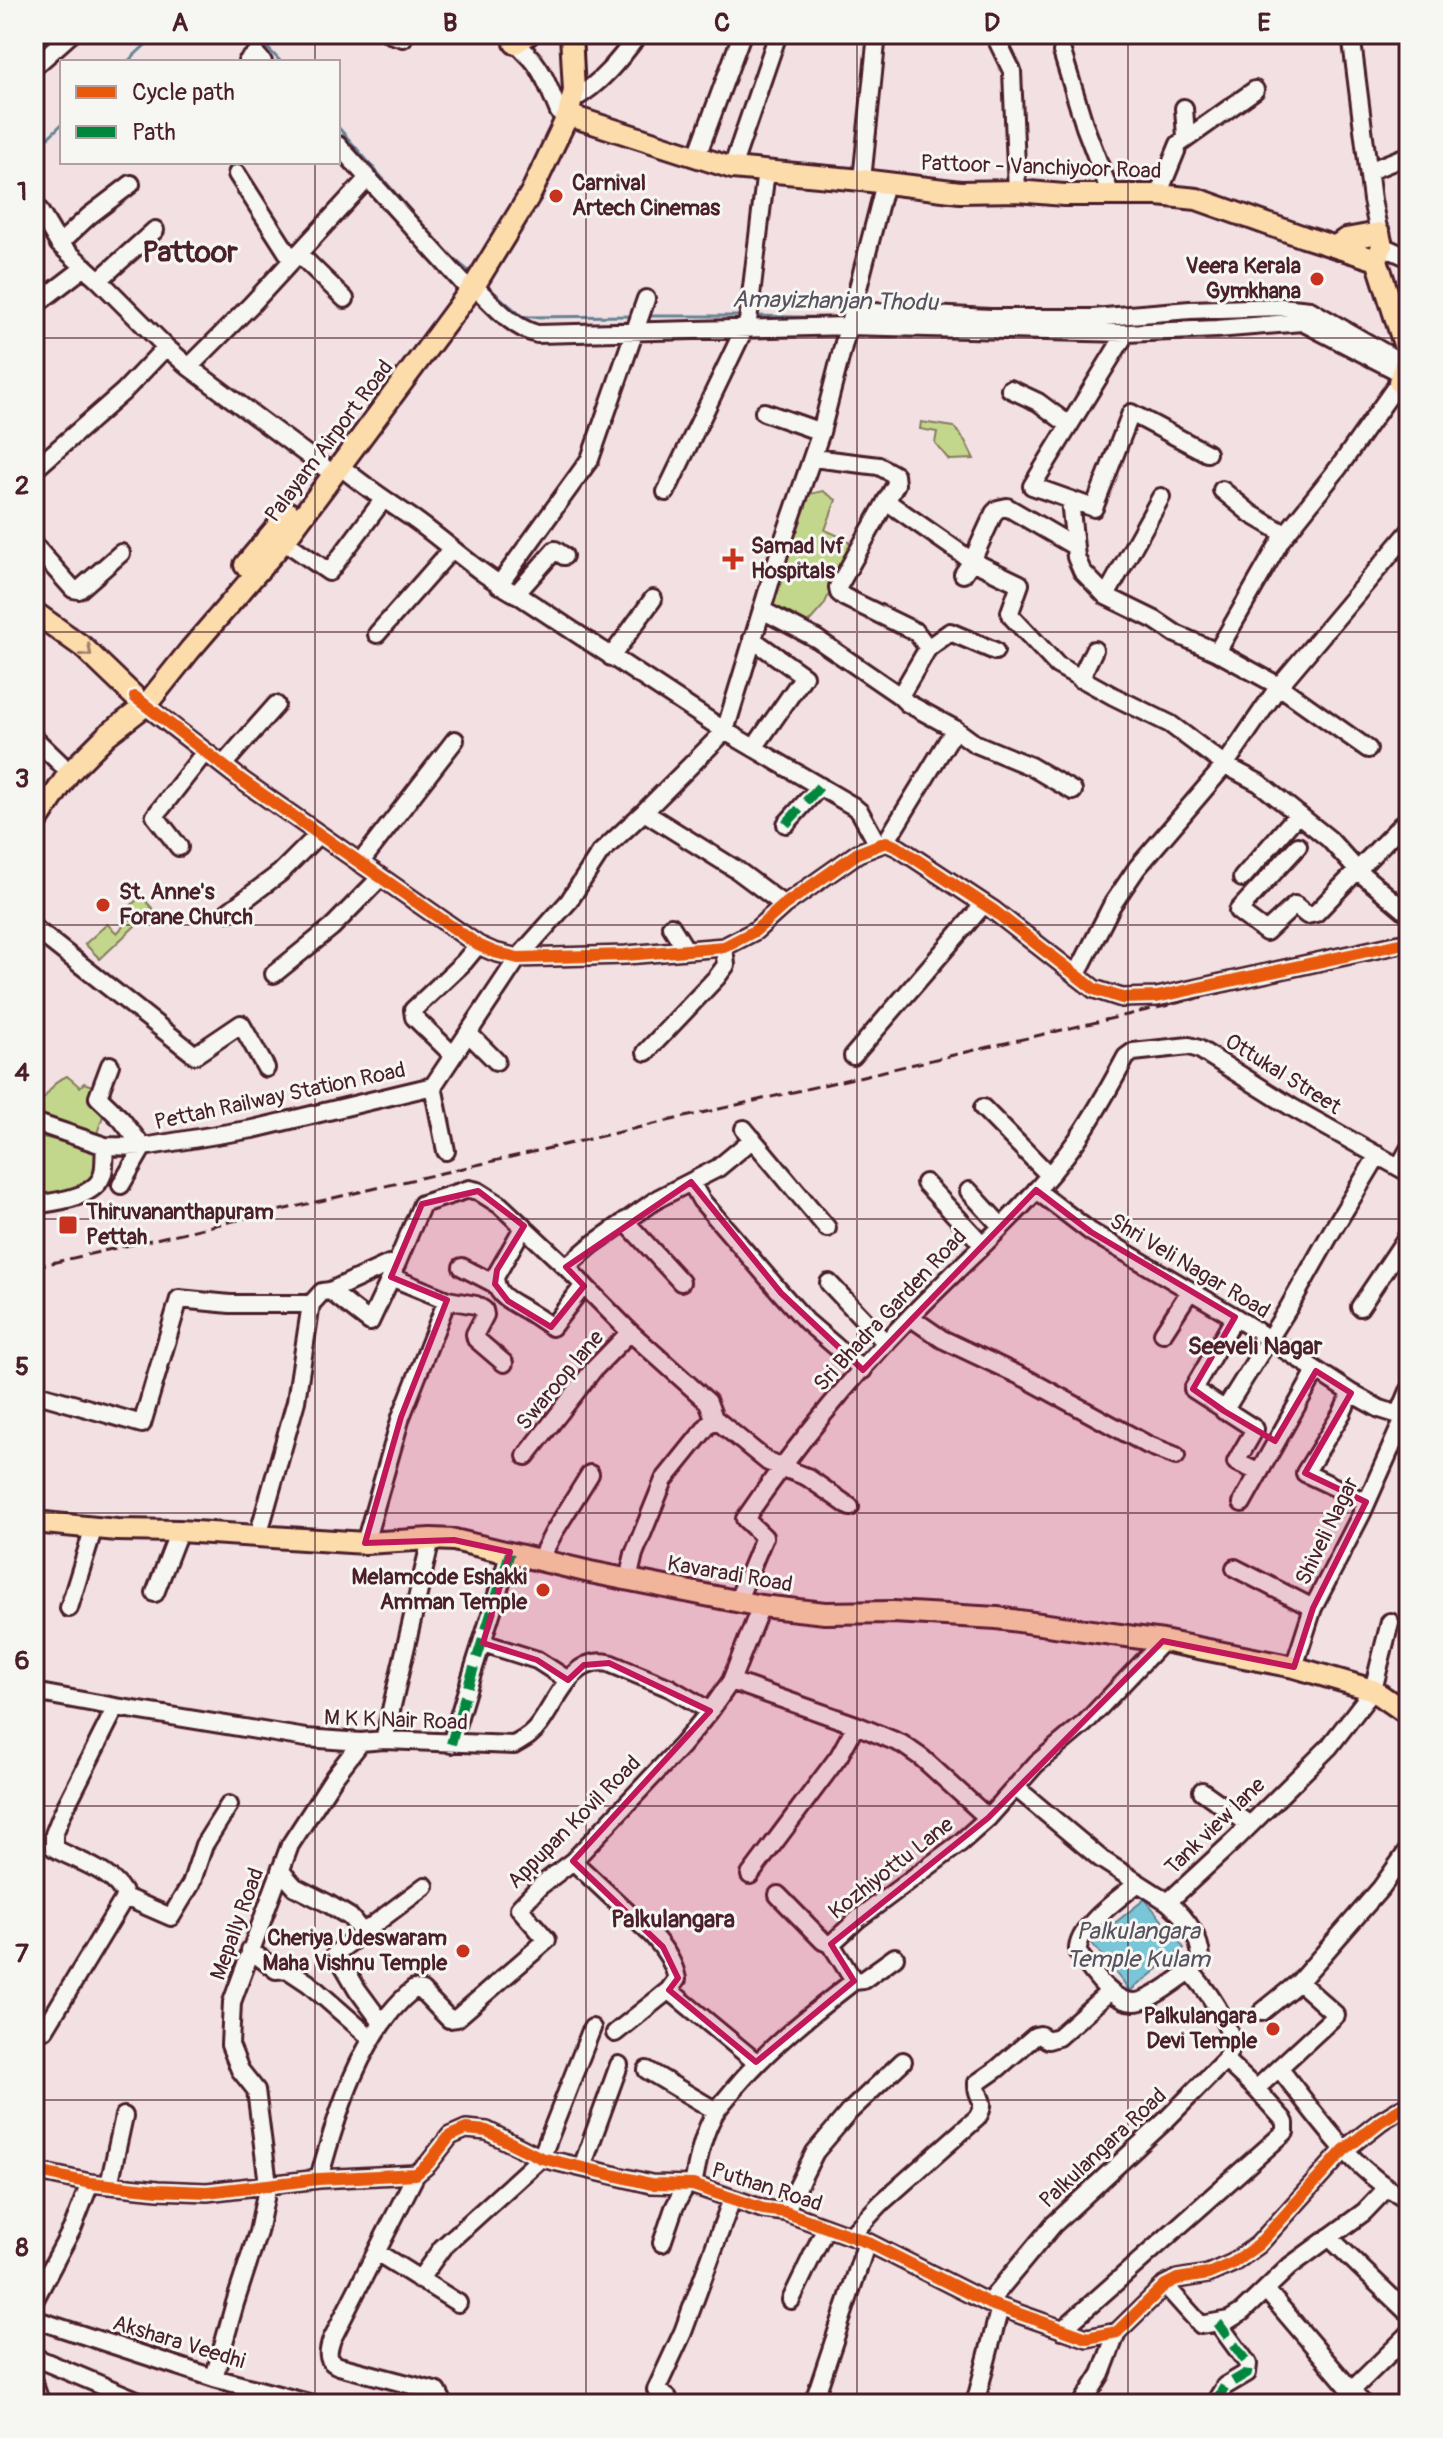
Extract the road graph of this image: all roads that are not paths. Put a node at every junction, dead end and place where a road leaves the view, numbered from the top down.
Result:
1 (71, 34) edge
2 (561, 34) edge
3 (571, 34) edge
4 (639, 34) edge
5 (742, 34) edge
6 (778, 34) edge
7 (877, 34) edge
8 (994, 34) edge
9 (1351, 34) edge
10 (518, 37) edge
11 (1062, 52) dead end
12 (34, 67) edge
13 (1255, 90) dead end
14 (1184, 108) dead end
15 (566, 109) junction
16 (607, 128) junction
17 (1186, 137) junction
18 (340, 147) edge
19 (551, 154) junction
20 (1409, 155) edge
21 (697, 156) junction
22 (732, 168) junction
23 (766, 170) junction
24 (1369, 171) junction
25 (237, 174) dead end
26 (368, 178) junction
27 (862, 180) junction
28 (885, 183) junction
29 (131, 184) dead end
30 (1017, 191) junction
31 (1111, 195) junction
32 (1158, 195) junction
33 (37, 212) edge
34 (155, 230) dead end
35 (59, 244) junction
36 (1380, 246) junction
37 (295, 256) junction
38 (1409, 258) edge
39 (486, 260) junction
40 (85, 267) junction
41 (99, 280) junction
42 (470, 283) junction
43 (345, 299) dead end
44 (646, 299) dead end
45 (34, 306) edge
46 (850, 319) junction
47 (747, 324) junction
48 (634, 331) junction
49 (1126, 333) junction
50 (166, 347) junction
51 (189, 367) junction
52 (1405, 372) edge
53 (1010, 389) dead end
54 (764, 412) dead end
55 (1069, 425) junction
56 (821, 432) junction
57 (1207, 453) dead end
58 (813, 458) junction
59 (332, 467) junction
60 (34, 470) edge
61 (1222, 490) dead end
62 (666, 492) dead end
63 (1161, 497) dead end
64 (383, 500) junction
65 (1070, 500) junction
66 (886, 501) junction
67 (1409, 532) edge
68 (1285, 534) junction
69 (284, 541) junction
70 (34, 545) edge
71 (1074, 546) junction
72 (452, 549) junction
73 (121, 553) dead end
74 (564, 556) dead end
75 (968, 568) junction
76 (499, 585) junction
77 (516, 594) junction
78 (1106, 596) junction
79 (653, 599) dead end
80 (762, 610) junction
81 (34, 612) edge
82 (377, 634) dead end
83 (752, 639) junction
84 (928, 648) junction
85 (1094, 650) dead end
86 (995, 651) dead end
87 (1217, 652) junction
88 (611, 657) junction
89 (1080, 679) junction
90 (1279, 686) junction
91 (900, 696) junction
92 (140, 701) junction
93 (276, 705) dead end
94 (955, 729) junction
95 (725, 731) junction
96 (34, 738) edge
97 (455, 740) dead end
98 (754, 748) junction
99 (1368, 749) dead end
100 (205, 752) junction
101 (61, 764) junction
102 (223, 765) junction
103 (1225, 765) junction
104 (820, 786) junction
105 (1073, 791) dead end
106 (34, 801) edge
107 (644, 812) junction
108 (1298, 814) junction
109 (1409, 817) edge
110 (786, 824) dead end
111 (34, 826) edge
112 (319, 834) junction
113 (881, 843) junction
114 (1298, 846) dead end
115 (179, 847) dead end
116 (360, 863) junction
117 (1358, 871) junction
118 (381, 877) junction
119 (1242, 878) dead end
120 (984, 904) junction
121 (784, 905) junction
122 (228, 912) dead end
123 (1409, 914) edge
124 (671, 926) dead end
125 (34, 928) edge
126 (1409, 942) edge
127 (478, 945) junction
128 (724, 947) junction
129 (686, 950) junction
130 (518, 958) junction
131 (274, 974) dead end
132 (1077, 974) junction
133 (466, 1036) junction
134 (646, 1052) dead end
135 (452, 1054) junction
136 (853, 1056) dead end
137 (1126, 1057) joint
138 (496, 1061) dead end
139 (110, 1065) dead end
140 (266, 1068) dead end
141 (433, 1086) junction
142 (983, 1108) dead end
143 (34, 1122) edge
144 (105, 1146) junction
145 (143, 1147) junction
146 (1409, 1149) edge
147 (446, 1151) dead end
148 (1378, 1155) junction
149 (1404, 1170) edge
150 (1049, 1175) junction
151 (691, 1182) junction
152 (925, 1183) dead end
153 (121, 1185) dead end
154 (1036, 1190) junction
155 (969, 1191) dead end
156 (34, 1205) edge
157 (625, 1221) junction
158 (524, 1226) junction
159 (1001, 1226) junction
160 (827, 1228) dead end
161 (1409, 1234) edge
162 (983, 1245) junction
163 (462, 1267) dead end
164 (566, 1267) junction
165 (394, 1271) junction
166 (681, 1282) dead end
167 (829, 1283) dead end
168 (495, 1284) junction
169 (584, 1285) junction
170 (330, 1291) junction
171 (1190, 1291) junction
172 (447, 1300) junction
173 (311, 1304) junction
174 (1360, 1307) dead end
175 (910, 1317) junction
176 (1235, 1317) junction
177 (630, 1332) junction
178 (1163, 1333) dead end
179 (1269, 1339) junction
180 (886, 1343) junction
181 (504, 1363) dead end
182 (863, 1370) junction
183 (1316, 1371) junction
184 (1409, 1391) edge
185 (34, 1393) edge
186 (1351, 1393) junction
187 (1224, 1411) junction
188 (1404, 1416) edge
189 (714, 1418) junction
190 (526, 1456) dead end
191 (1176, 1456) dead end
192 (779, 1469) junction
193 (1258, 1472) junction
194 (590, 1474) dead end
195 (1366, 1502) junction
196 (1242, 1503) dead end
197 (850, 1507) dead end
198 (34, 1522) edge
199 (94, 1527) junction
200 (179, 1531) junction
201 (258, 1536) junction
202 (431, 1539) junction
203 (365, 1543) junction
204 (510, 1552) junction
205 (540, 1559) junction
206 (1235, 1568) dead end
207 (628, 1580) junction
208 (155, 1593) dead end
209 (737, 1602) junction
210 (761, 1606) junction
211 (69, 1608) dead end
212 (1313, 1608) junction
213 (1390, 1622) dead end
214 (1163, 1641) junction
215 (483, 1643) junction
216 (1294, 1667) junction
217 (568, 1680) junction
218 (731, 1681) junction
219 (1373, 1690) junction
220 (34, 1692) edge
221 (116, 1707) junction
222 (710, 1711) junction
223 (1409, 1715) edge
224 (856, 1725) junction
225 (384, 1740) junction
226 (361, 1742) junction
227 (451, 1744) junction
228 (1015, 1787) junction
229 (1202, 1791) dead end
230 (229, 1805) dead end
231 (988, 1818) junction
232 (1250, 1825) junction
233 (1409, 1849) edge
234 (573, 1861) junction
235 (280, 1870) junction
236 (750, 1875) dead end
237 (1138, 1883) junction
238 (425, 1886) dead end
239 (778, 1895) dead end
240 (125, 1897) junction
241 (1168, 1902) junction
242 (363, 1933) junction
243 (831, 1944) junction
244 (250, 1950) junction
245 (895, 1957) dead end
246 (1190, 1971) junction
247 (854, 1981) junction
248 (1299, 1982) junction
249 (669, 1990) junction
250 (1110, 1991) junction
251 (1262, 2012) dead end
252 (382, 2023) junction
253 (592, 2028) dead end
254 (34, 2032) edge
255 (615, 2033) dead end
256 (372, 2039) junction
257 (1225, 2060) junction
258 (903, 2061) dead end
259 (756, 2062) junction
260 (619, 2065) dead end
261 (1279, 2068) junction
262 (647, 2070) dead end
263 (1256, 2089) junction
264 (1409, 2104) edge
265 (716, 2111) junction
266 (124, 2116) dead end
267 (1344, 2150) junction
268 (541, 2158) junction
269 (582, 2167) junction
270 (34, 2171) edge
271 (416, 2174) junction
272 (319, 2179) junction
273 (90, 2183) junction
274 (268, 2184) junction
275 (109, 2185) junction
276 (690, 2185) junction
277 (1386, 2189) junction
278 (732, 2199) junction
279 (1409, 2201) edge
280 (785, 2212) junction
281 (826, 2227) junction
282 (851, 2235) junction
283 (1329, 2237) junction
284 (867, 2242) junction
285 (662, 2243) dead end
286 (378, 2253) junction
287 (419, 2280) junction
288 (1165, 2285) junction
289 (1266, 2290) junction
290 (791, 2300) dead end
291 (34, 2301) edge
292 (458, 2303) dead end
293 (994, 2305) junction
294 (1409, 2314) edge
295 (34, 2319) edge
296 (1218, 2323) junction
297 (1062, 2330) junction
298 (1117, 2332) junction
299 (1409, 2334) edge
300 (34, 2357) edge
301 (214, 2378) junction
302 (34, 2384) edge
303 (1352, 2390) junction
304 (668, 2398) dead end
305 (41, 2404) edge
306 (146, 2404) edge
307 (312, 2404) edge
308 (444, 2404) edge
309 (813, 2404) edge
310 (975, 2404) edge
311 (1082, 2404) edge
312 (1214, 2404) edge
313 (1363, 2404) edge

1 - 12 street
2 - 15 main road, Palayam Airport Road
3 - 15 main road, Palayam Airport Road
4 - 15 street
5 - 21 street
6 - 22 street
7 - 27 street
8 - 30 street
9 - 24 street
10 - 15 street
11 - 31 street
13 - 17 street
14 - 17 street
15 - 16 main road, Pattoor - Vanchiyoor Road
15 - 19 main road, Palayam Airport Road
15 - 39 main road, Palayam Airport Road
16 - 19 main road
16 - 21 main road, Pattoor - Vanchiyoor Road
17 - 32 street
18 - 26 street
19 - 39 main road, Palayam Airport Road
20 - 24 street
21 - 22 main road, Pattoor - Vanchiyoor Road
22 - 23 main road, Pattoor - Vanchiyoor Road
23 - 27 main road, Pattoor - Vanchiyoor Road
23 - 47 street
24 - 36 street
25 - 37 street
26 - 37 street
26 - 42 street
27 - 28 main road, Pattoor - Vanchiyoor Road
28 - 30 main road, Pattoor - Vanchiyoor Road
28 - 46 street
29 - 35 street
30 - 31 main road, Pattoor - Vanchiyoor Road
31 - 32 main road, Pattoor - Vanchiyoor Road
32 - 36 main road, Pattoor - Vanchiyoor Road
33 - 35 street
34 - 41 street
35 - 40 street
36 - 38 street
36 - 52 main road
37 - 43 street
37 - 51 street
39 - 42 main road, Palayam Airport Road
40 - 41 street
40 - 45 street
41 - 50 street
42 - 48 street
42 - 59 main road, Palayam Airport Road
44 - 48 street
46 - 47 street
46 - 49 street
46 - 52 street
46 - 56 street
47 - 48 street
47 - 62 street
48 - 76 street
49 - 52 street
49 - 55 street
50 - 51 street
50 - 60 street
51 - 59 street
52 - 68 street
53 - 55 street
54 - 56 street
55 - 65 street
56 - 58 street
57 - 65 street
58 - 66 street
58 - 80 street
59 - 64 street
59 - 69 main road, Palayam Airport Road
59 - 92 main road, Palayam Airport Road
61 - 68 street
63 - 78 street
64 - 69 street
64 - 72 street
65 - 71 street
66 - 75 street
66 - 84 street
67 - 90 street
68 - 87 street
69 - 92 main road, Palayam Airport Road
70 - 73 street
71 - 75 street
71 - 78 street
72 - 76 street
72 - 82 street
74 - 77 street
75 - 89 street
76 - 77 street
77 - 88 street
78 - 87 street
79 - 88 street
80 - 83 street
80 - 91 street
81 -> 92 main road
83 - 95 street
83 - 98 street
84 - 86 street
84 - 91 street
85 - 89 street
87 - 90 street
88 - 95 street
89 - 103 street
90 - 99 street
90 - 103 street
91 - 94 street
92 - 100 street
92 - 101 main road, Palayam Airport Road
92 - 111 main road, Palayam Airport Road
93 - 102 street
94 - 105 street
94 - 113 street
95 - 98 street
95 - 107 street, Pettah Railway Station Road
96 - 101 street
97 - 116 street
98 - 104 street
100 - 102 street
100 - 115 street
101 - 106 main road, Palayam Airport Road
102 - 112 street
103 - 108 street
103 - 132 street
104 - 110 street
104 - 113 street
107 - 121 street
107 - 130 street, Pettah Railway Station Road
108 - 117 street
108 - 119 street
109 - 117 street
112 - 116 street
112 - 122 street
113 - 120 street
113 - 121 street
114 - 117 street
116 - 118 street
117 - 123 street
118 - 127 street
118 - 131 street
120 - 132 street
120 - 136 street
121 - 128 street
124 - 129 street
125 - 140 street
126 - 132 street
127 - 130 street
127 - 135 street
128 - 129 street
128 - 134 street
129 - 130 street
130 - 133 street, Pettah Railway Station Road
133 - 135 street, Pettah Railway Station Road
133 - 138 street
135 - 141 street, Pettah Railway Station Road
137 - 148 street, Ottukal Street
137 - 150 street, Sri Bhadra Garden Road
139 - 145 street
141 - 145 street, Pettah Railway Station Road
141 - 147 street
142 - 150 street
143 - 144 street, Pettah Railway Station Road
144 - 145 street, Pettah Railway Station Road
144 - 156 street
145 - 153 street
146 - 149 street
148 - 149 street, Ottukal Street
148 - 179 street
150 - 154 street, Sri Bhadra Garden Road
151 - 157 street
151 - 160 street
151 - 182 street
152 - 162 street
154 - 159 street, Sri Bhadra Garden Road
154 - 171 street, Shri Veli Nagar Road
155 - 159 street
157 - 164 street
157 - 166 street
158 - 164 street
158 - 165 street
158 - 168 street
159 - 162 street, Sri Bhadra Garden Road
161 - 174 street
162 - 175 street, Sri Bhadra Garden Road
163 - 168 street
164 - 169 street
165 - 170 street
165 - 170 street
165 - 172 street
167 - 180 street
168 - 169 street
169 - 177 street
170 - 173 street
171 - 176 street, Shri Veli Nagar Road
171 - 178 street
172 - 181 street
172 - 203 street
173 - 185 street
173 - 201 street
175 - 180 street, Sri Bhadra Garden Road
175 - 191 street
176 - 179 street, Shri Veli Nagar Road
176 - 187 street
177 - 189 street
177 - 190 street, Swaroop lane
179 - 183 street, Shri Veli Nagar Road
179 - 187 street
180 - 182 street, Sri Bhadra Garden Road
182 - 192 street, Sri Bhadra Garden Road
183 - 186 street, Shri Veli Nagar Road
183 - 193 street
184 - 188 street, Shiveli Nagar
186 - 188 street, Shri Veli Nagar Road
186 - 195 street
187 - 193 street
188 - 195 street, Shiveli Nagar
189 - 192 street
189 - 207 street
192 - 197 street
192 - 209 street, Sri Bhadra Garden Road
193 - 196 street
194 - 205 street
195 - 212 street, Shiveli Nagar
198 - 199 main road, Kavaradi Road
199 - 200 main road, Kavaradi Road
199 - 211 street
200 - 201 main road, Kavaradi Road
200 - 208 street
201 - 203 main road, Kavaradi Road
202 - 203 main road, Kavaradi Road
202 - 204 main road, Kavaradi Road
202 - 225 street
204 - 205 main road, Kavaradi Road
204 - 215 street
205 - 207 main road, Kavaradi Road
206 - 212 street
207 - 209 main road, Kavaradi Road
209 - 210 main road, Kavaradi Road
210 - 214 main road, Kavaradi Road
210 - 218 street, Appupan Kovil Road
212 - 216 street, Shiveli Nagar
213 - 219 street
214 - 216 main road, Kavaradi Road
214 - 228 street, Kozhiyottu Lane
215 - 217 street
215 - 227 street
216 - 219 main road, Kavaradi Road
217 - 222 street, M K K Nair Road
217 - 227 street, M K K Nair Road
218 - 222 street, Appupan Kovil Road
218 - 224 street
219 - 223 main road, Kavaradi Road
219 - 232 street, Tank view lane
220 - 221 street, M K K Nair Road
221 - 226 street, M K K Nair Road
221 - 240 street
222 - 234 street, Appupan Kovil Road
224 - 231 street
224 - 236 street
225 - 226 street, M K K Nair Road
225 - 227 street, M K K Nair Road
226 - 235 street, Mepally Road
228 - 231 street, Kozhiyottu Lane
228 - 237 street
229 - 232 street
230 - 240 street
231 - 243 street, Kozhiyottu Lane
232 - 241 street, Tank view lane
233 - 248 street
234 - 249 street
234 - 252 street, Appupan Kovil Road
235 - 242 street
235 - 244 street, Mepally Road
237 - 241 street
237 - 250 street
238 - 242 street
239 - 243 street
240 - 254 street
241 - 246 street, Tank view lane
242 - 252 street
243 - 247 street, Kozhiyottu Lane
244 - 256 street
244 - 274 street, Mepally Road
245 - 247 street
246 - 250 street
246 - 257 street, Palkulangara Road
247 - 259 street
248 - 251 street
248 - 261 street
249 - 255 street
249 - 259 street
250 - 282 street
252 - 256 street, Appupan Kovil Road
253 - 268 street
256 - 272 street, Appupan Kovil Road
257 - 263 street
257 - 293 street, Palkulangara Road
258 - 280 street
259 - 265 street
260 - 269 street
261 - 263 street
261 - 267 street
262 - 265 street
263 - 297 street
264 - 267 street
265 - 276 street
266 - 275 street
267 - 277 street
267 - 288 street
268 - 269 street, Puthan Road
268 - 271 street, Puthan Road
268 - 287 street
269 - 276 street, Puthan Road
270 - 273 street
271 - 272 street
271 - 286 street
272 - 274 street
273 - 275 street
273 - 291 street
274 - 275 street
274 - 301 street, Mepally Road
276 - 278 street, Puthan Road
276 - 285 street
277 - 279 street
277 - 283 street
278 - 280 street, Puthan Road
278 - 304 street
280 - 281 street, Puthan Road
281 - 282 street, Puthan Road
281 - 290 street
282 - 284 street, Puthan Road
283 - 289 street
283 - 294 street
284 - 293 street, Puthan Road
284 - 309 street
286 - 287 street
286 - 308 street
287 - 292 street
288 - 296 street
288 - 298 street
289 - 296 street
289 - 303 street
293 - 297 street, Puthan Road
293 - 310 street
295 - 301 street, Akshara Veedhi
296 - 312 street
297 - 298 street, Puthan Road
298 - 311 street
299 - 303 street
300 - 306 street
301 - 307 street, Akshara Veedhi
302 - 305 street
303 - 313 street

